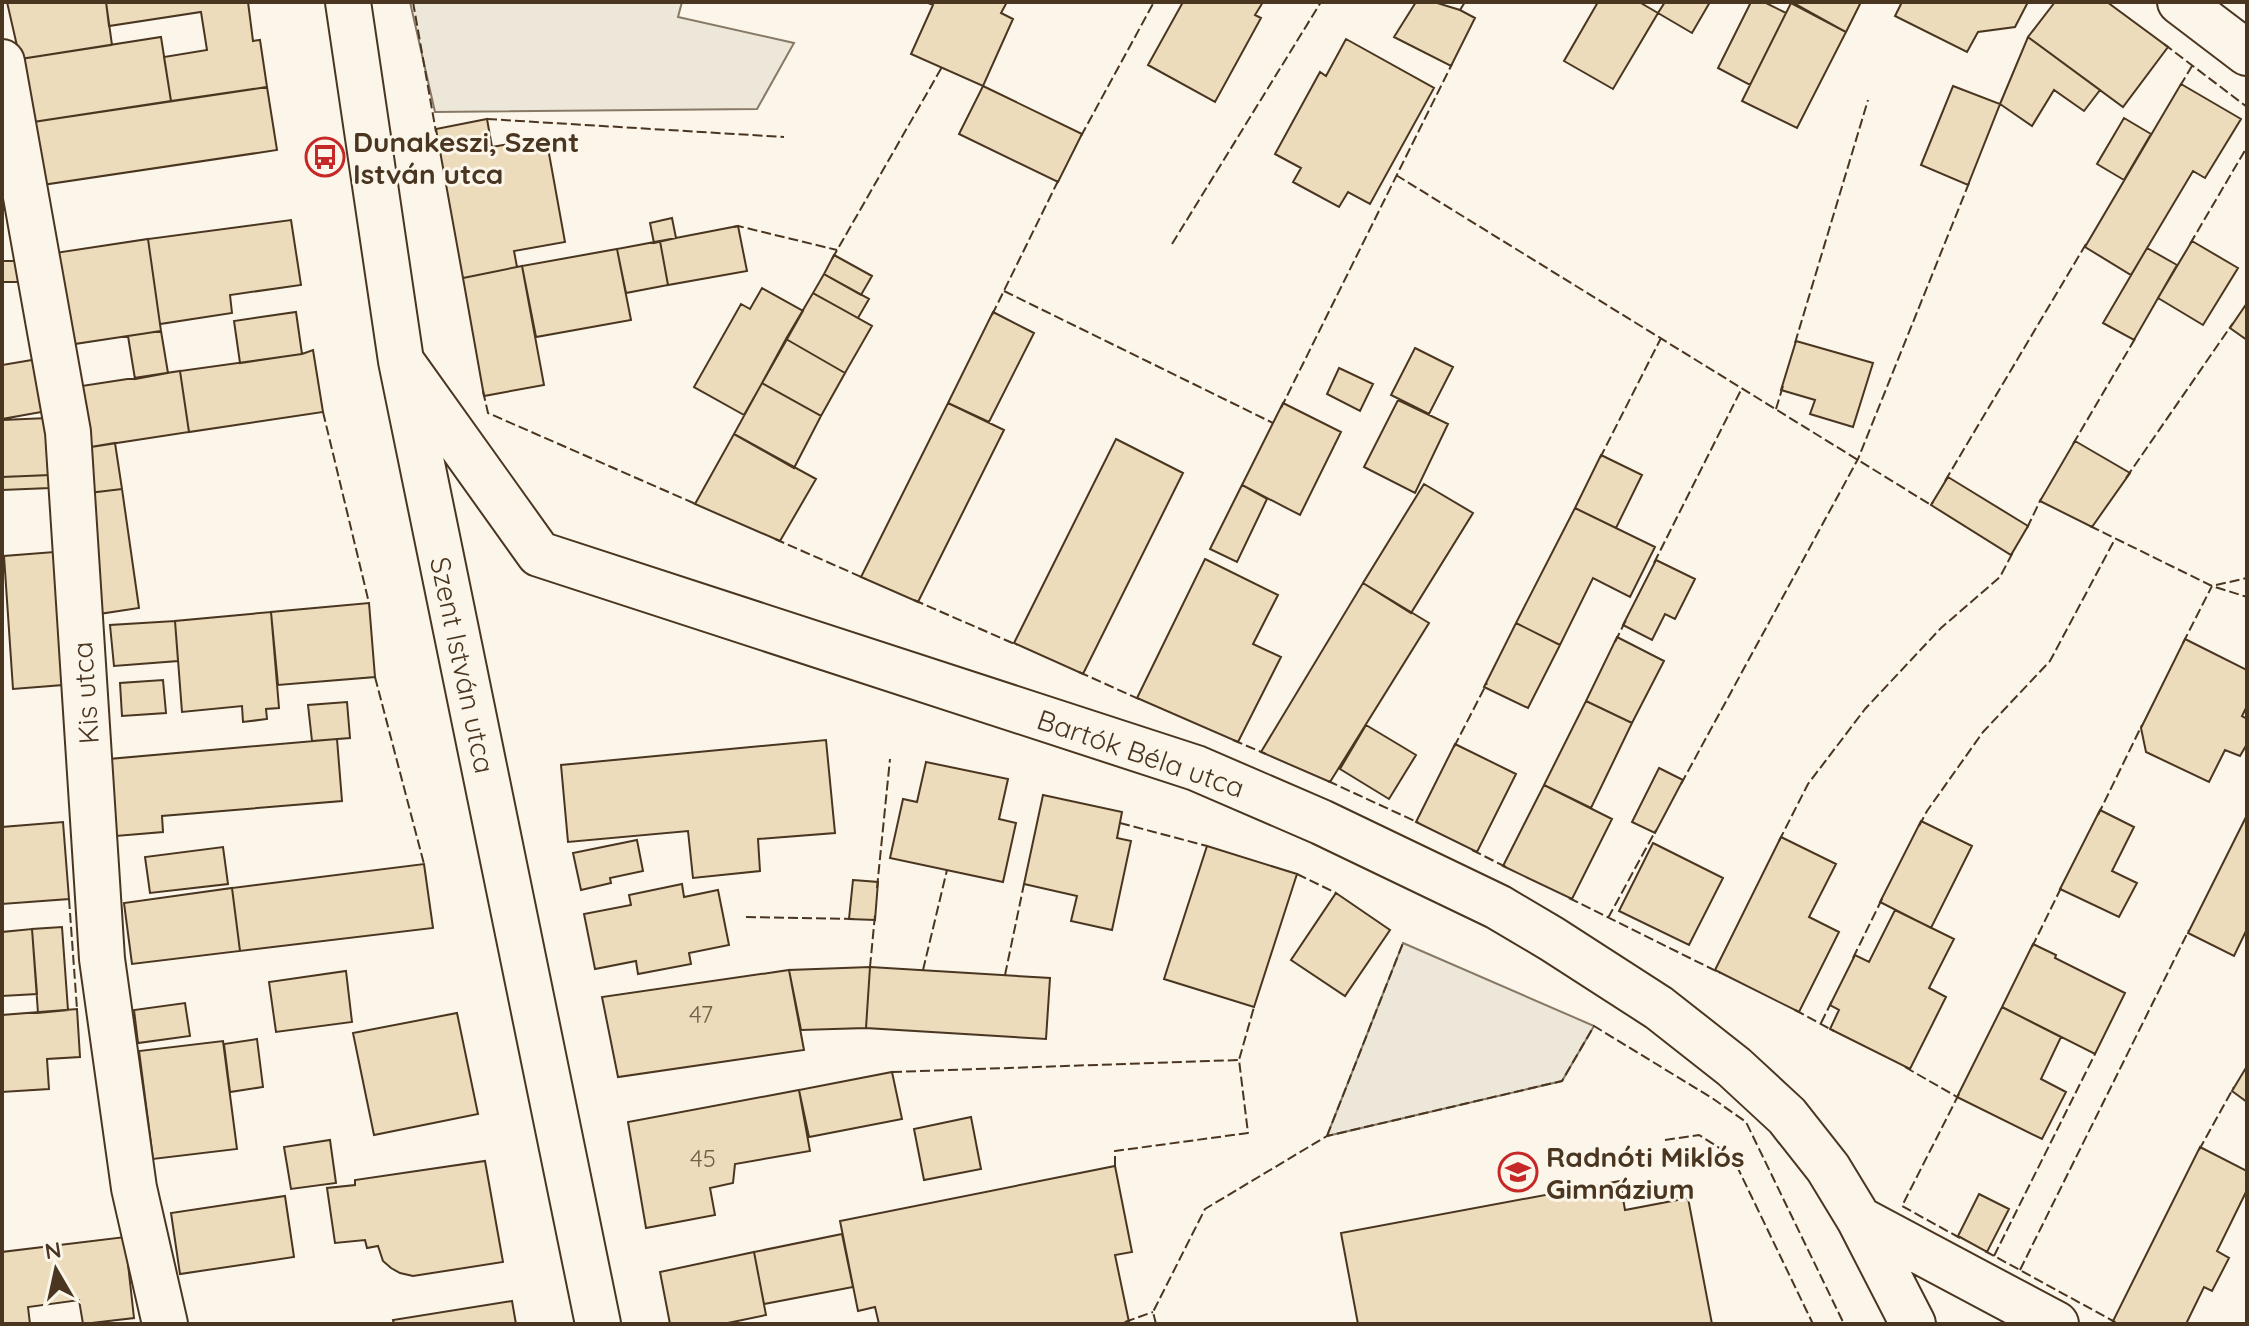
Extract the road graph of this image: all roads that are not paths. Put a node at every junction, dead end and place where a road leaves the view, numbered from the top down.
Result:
1 (348, 2) edge
2 (2180, 2) edge
3 (2247, 53) edge
4 (2, 62) edge
5 (401, 361) junction
6 (1859, 1219) junction
7 (165, 1324) edge
8 (598, 1324) edge
9 (1913, 1324) edge
10 (2056, 1324) edge

1 - 5 street, Szent István utca
2 - 3 street
4 - 7 street, Kis utca
5 - 6 street, Bartók Béla utca
5 - 8 street, Szent István utca
6 - 9 street, Bartók Béla utca
6 - 10 street

